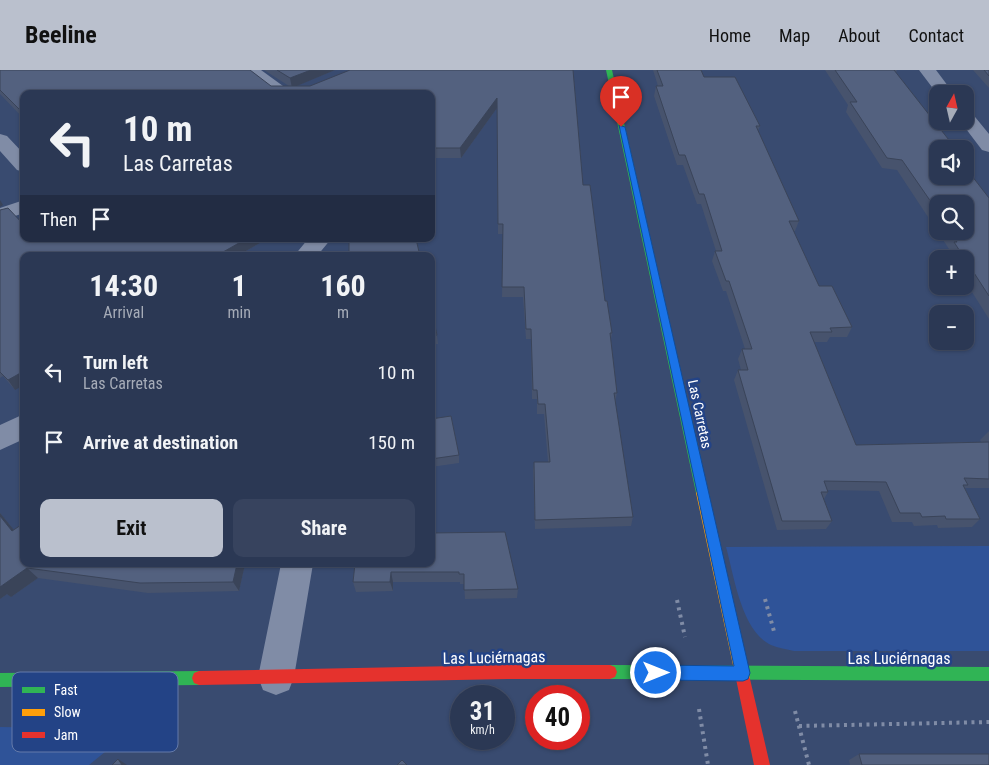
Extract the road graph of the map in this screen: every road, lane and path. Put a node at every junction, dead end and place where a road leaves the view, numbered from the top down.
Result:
1 (250, 70) edge
2 (609, 70) edge
3 (927, 70) edge
4 (939, 85) edge
5 (280, 90) edge
6 (974, 127) edge
7 (0, 140) edge
8 (989, 146) edge
9 (20, 162) edge
10 (20, 208) edge
11 (0, 215) edge
12 (317, 242) edge
13 (309, 252) edge
14 (20, 427) edge
15 (0, 439) edge
16 (296, 567) edge
17 (743, 673) junction
18 (989, 674) edge
19 (276, 677) junction
20 (178, 678) edge
21 (989, 722) edge
22 (762, 765) edge
23 (809, 765) edge

1 - 5 street
2 - 17 street, Las Carretas
3 - 4 street
6 - 8 street
7 - 9 street
10 - 11 street
12 - 13 street
14 - 15 street
16 - 19 street
17 - 18 street, Las Luciérnagas
17 - 19 street, Las Luciérnagas
17 - 22 street, Las Carretas
19 - 20 street, Las Luciérnagas
21 - 23 path

